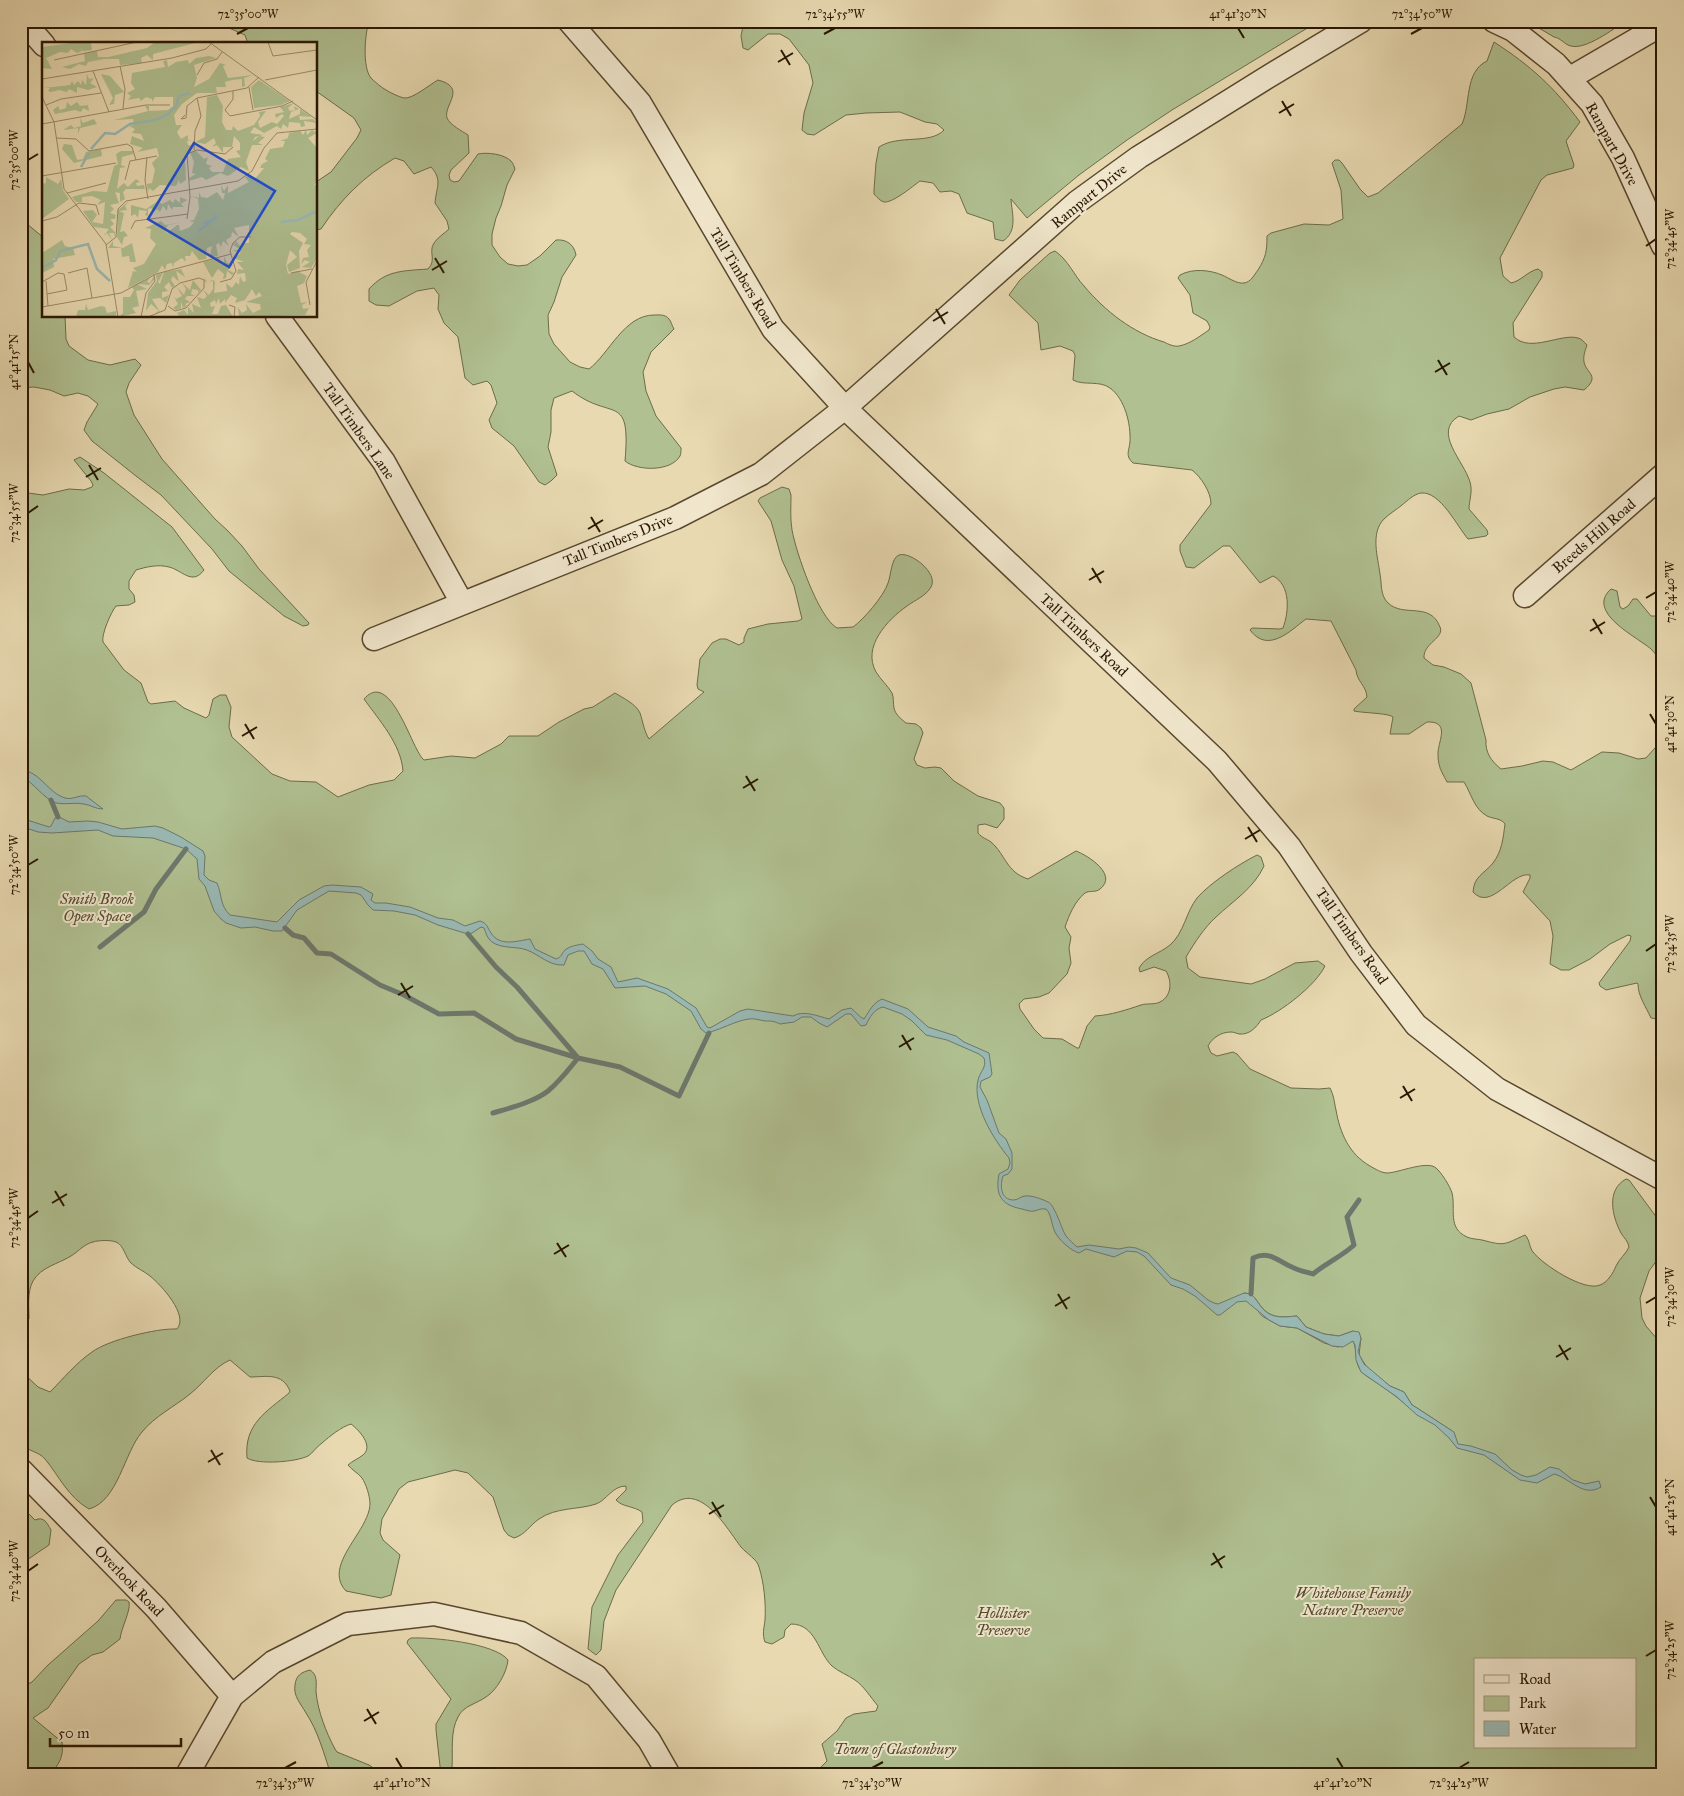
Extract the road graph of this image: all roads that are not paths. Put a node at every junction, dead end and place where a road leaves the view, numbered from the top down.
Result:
1 (23, 21) edge
2 (569, 21) edge
3 (1361, 21) edge
4 (1494, 21) edge
5 (1663, 24) edge
6 (42, 43) edge
7 (1570, 78) junction
8 (1663, 246) edge
9 (277, 318) edge
10 (845, 408) junction
11 (1663, 475) edge
12 (1525, 596) dead end
13 (462, 603) junction
14 (374, 639) dead end
15 (1663, 1179) edge
16 (21, 1470) edge
17 (232, 1696) junction
18 (187, 1775) edge
19 (669, 1775) edge

1 - 6 street
2 - 10 street, Tall Timbers Road
3 - 10 street, Rampart Drive
4 - 7 street, Rampart Drive
5 - 7 street
7 - 8 street, Rampart Drive
9 - 13 street, Tall Timbers Lane
10 - 13 street, Tall Timbers Drive
10 - 15 street, Tall Timbers Road
11 - 12 street, Breeds Hill Road
13 - 14 street, Tall Timbers Drive
16 - 17 street, Overlook Road
17 - 18 street
17 - 19 street

